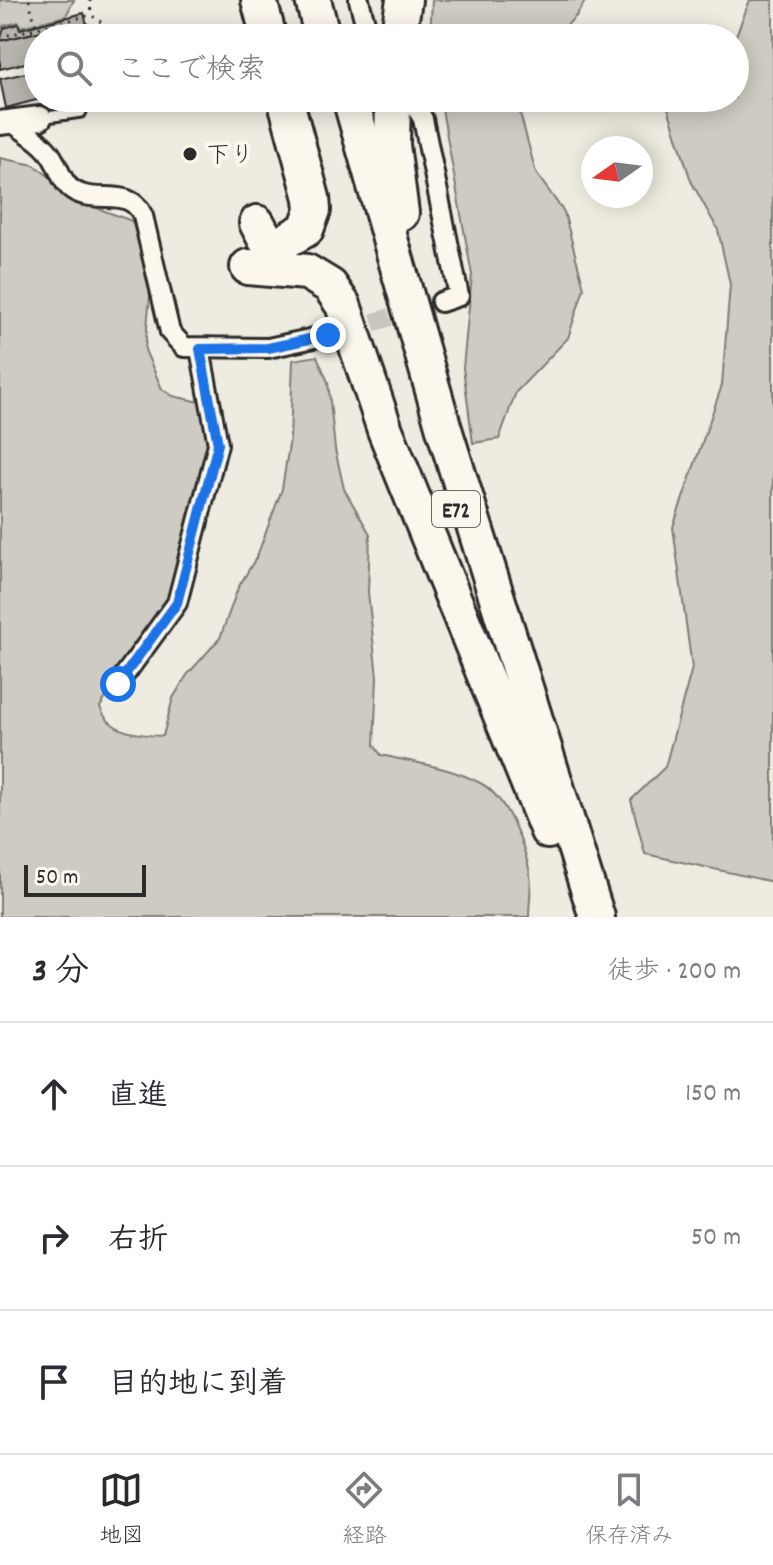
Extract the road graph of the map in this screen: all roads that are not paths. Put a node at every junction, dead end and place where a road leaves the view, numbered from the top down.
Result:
1 (259, 0) edge
2 (313, 0) edge
3 (324, 0) edge
4 (359, 0) edge
5 (404, 0) edge
6 (265, 24) edge
7 (319, 24) edge
8 (330, 24) edge
9 (365, 24) edge
10 (400, 24) edge
11 (81, 112) dead end
12 (288, 112) edge
13 (343, 112) edge
14 (354, 112) edge
15 (401, 112) edge
16 (415, 112) edge
17 (40, 118) joint
18 (6, 123) edge
19 (257, 223) dead end
20 (248, 267) dead end
21 (441, 302) dead end
22 (328, 335) tunnel mouth
23 (200, 349) junction
24 (458, 476) junction
25 (118, 684) dead end
26 (583, 917) edge
27 (597, 917) edge

1 - 6 highway
2 - 7 highway
3 - 8 highway
4 - 9 street
5 - 10 highway
11 - 17 lane
12 - 19 highway
13 - 26 highway, E72
14 - 24 highway, E72
15 - 24 highway
16 - 21 street
17 - 18 street
18 - 23 street
20 - 26 highway
22 - 23 street
23 - 25 street
24 - 27 highway, E72

